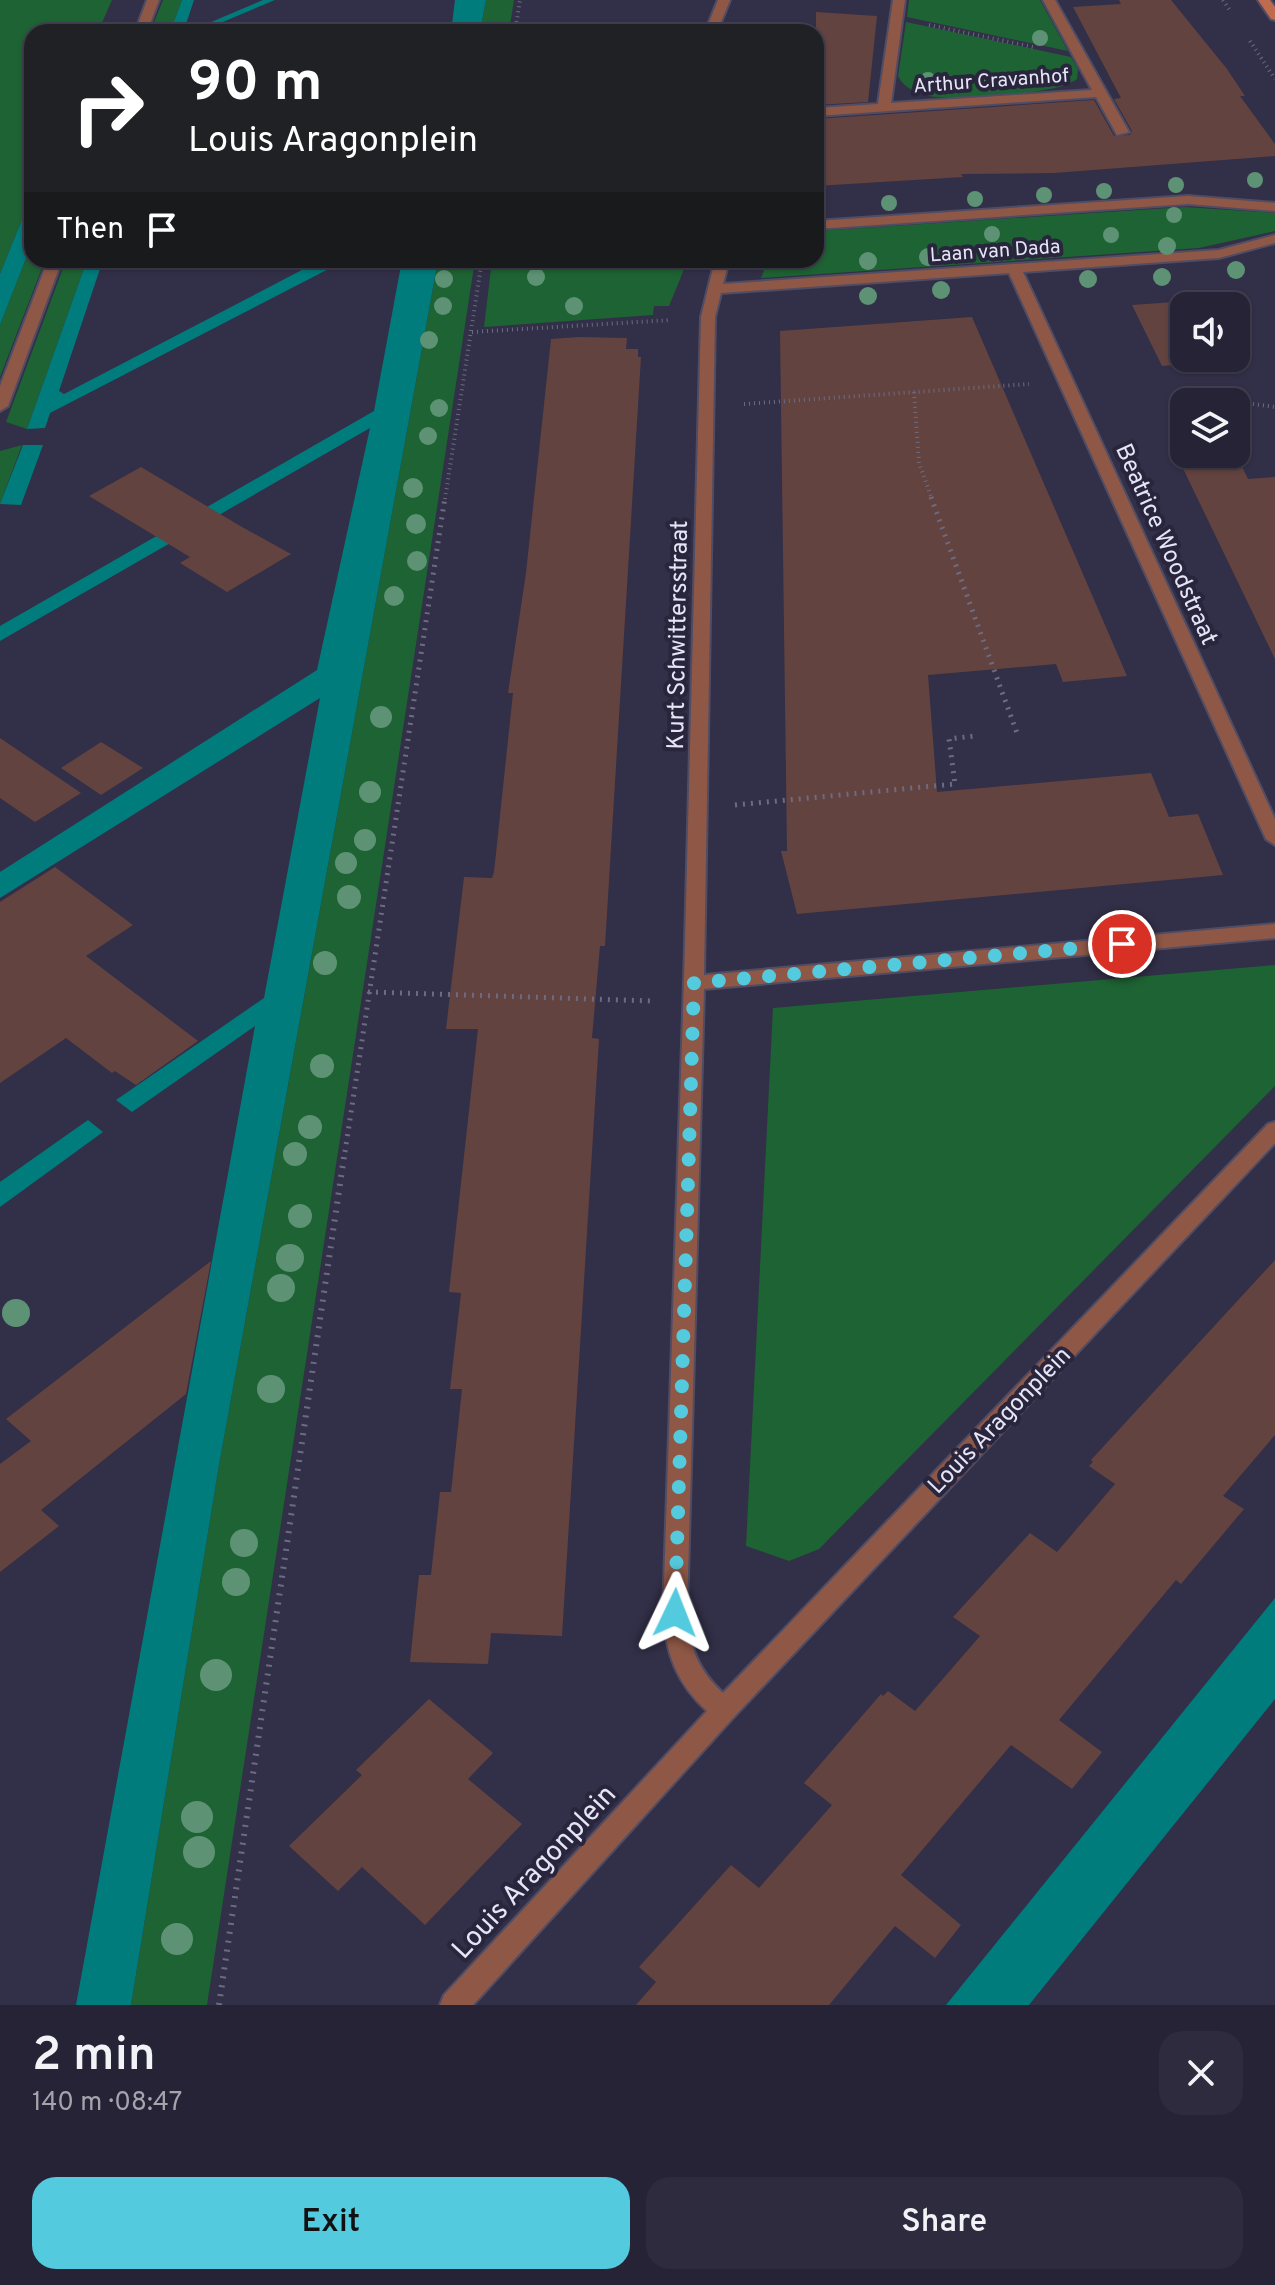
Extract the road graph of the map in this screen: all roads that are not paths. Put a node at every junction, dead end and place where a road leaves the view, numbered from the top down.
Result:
1 (153, 0) edge
2 (724, 0) edge
3 (899, 0) edge
4 (1049, 0) edge
5 (1264, 0) edge
6 (1275, 16) edge
7 (144, 24) edge
8 (714, 24) edge
9 (1101, 93) junction
10 (884, 107) junction
11 (824, 111) edge
12 (1122, 132) dead end
13 (1275, 207) edge
14 (824, 224) edge
15 (1275, 239) edge
16 (52, 268) edge
17 (720, 268) edge
18 (1014, 269) junction
19 (716, 289) junction
20 (0, 406) edge
21 (1275, 839) edge
22 (1275, 931) edge
23 (694, 992) junction
24 (1275, 1130) edge
25 (724, 1710) junction
26 (454, 2005) edge

1 - 7 street
2 - 8 street
3 - 10 street, Arthur Cravanhof
4 - 9 street, Arthur Cravanhof
5 - 6 street
9 - 10 street, Arthur Cravanhof
9 - 12 street, Arthur Cravanhof
10 - 11 street, Arthur Cravanhof
13 - 14 street, Laan van Dada
15 - 18 street, Laan van Dada
16 - 20 street
17 - 19 street, Kurt Schwittersstraat
18 - 19 street, Laan van Dada
18 - 21 street, Beatrice Woodstraat
19 - 23 street, Kurt Schwittersstraat
22 - 23 street
23 - 25 street
24 - 25 street, Louis Aragonplein
25 - 26 street, Louis Aragonplein

